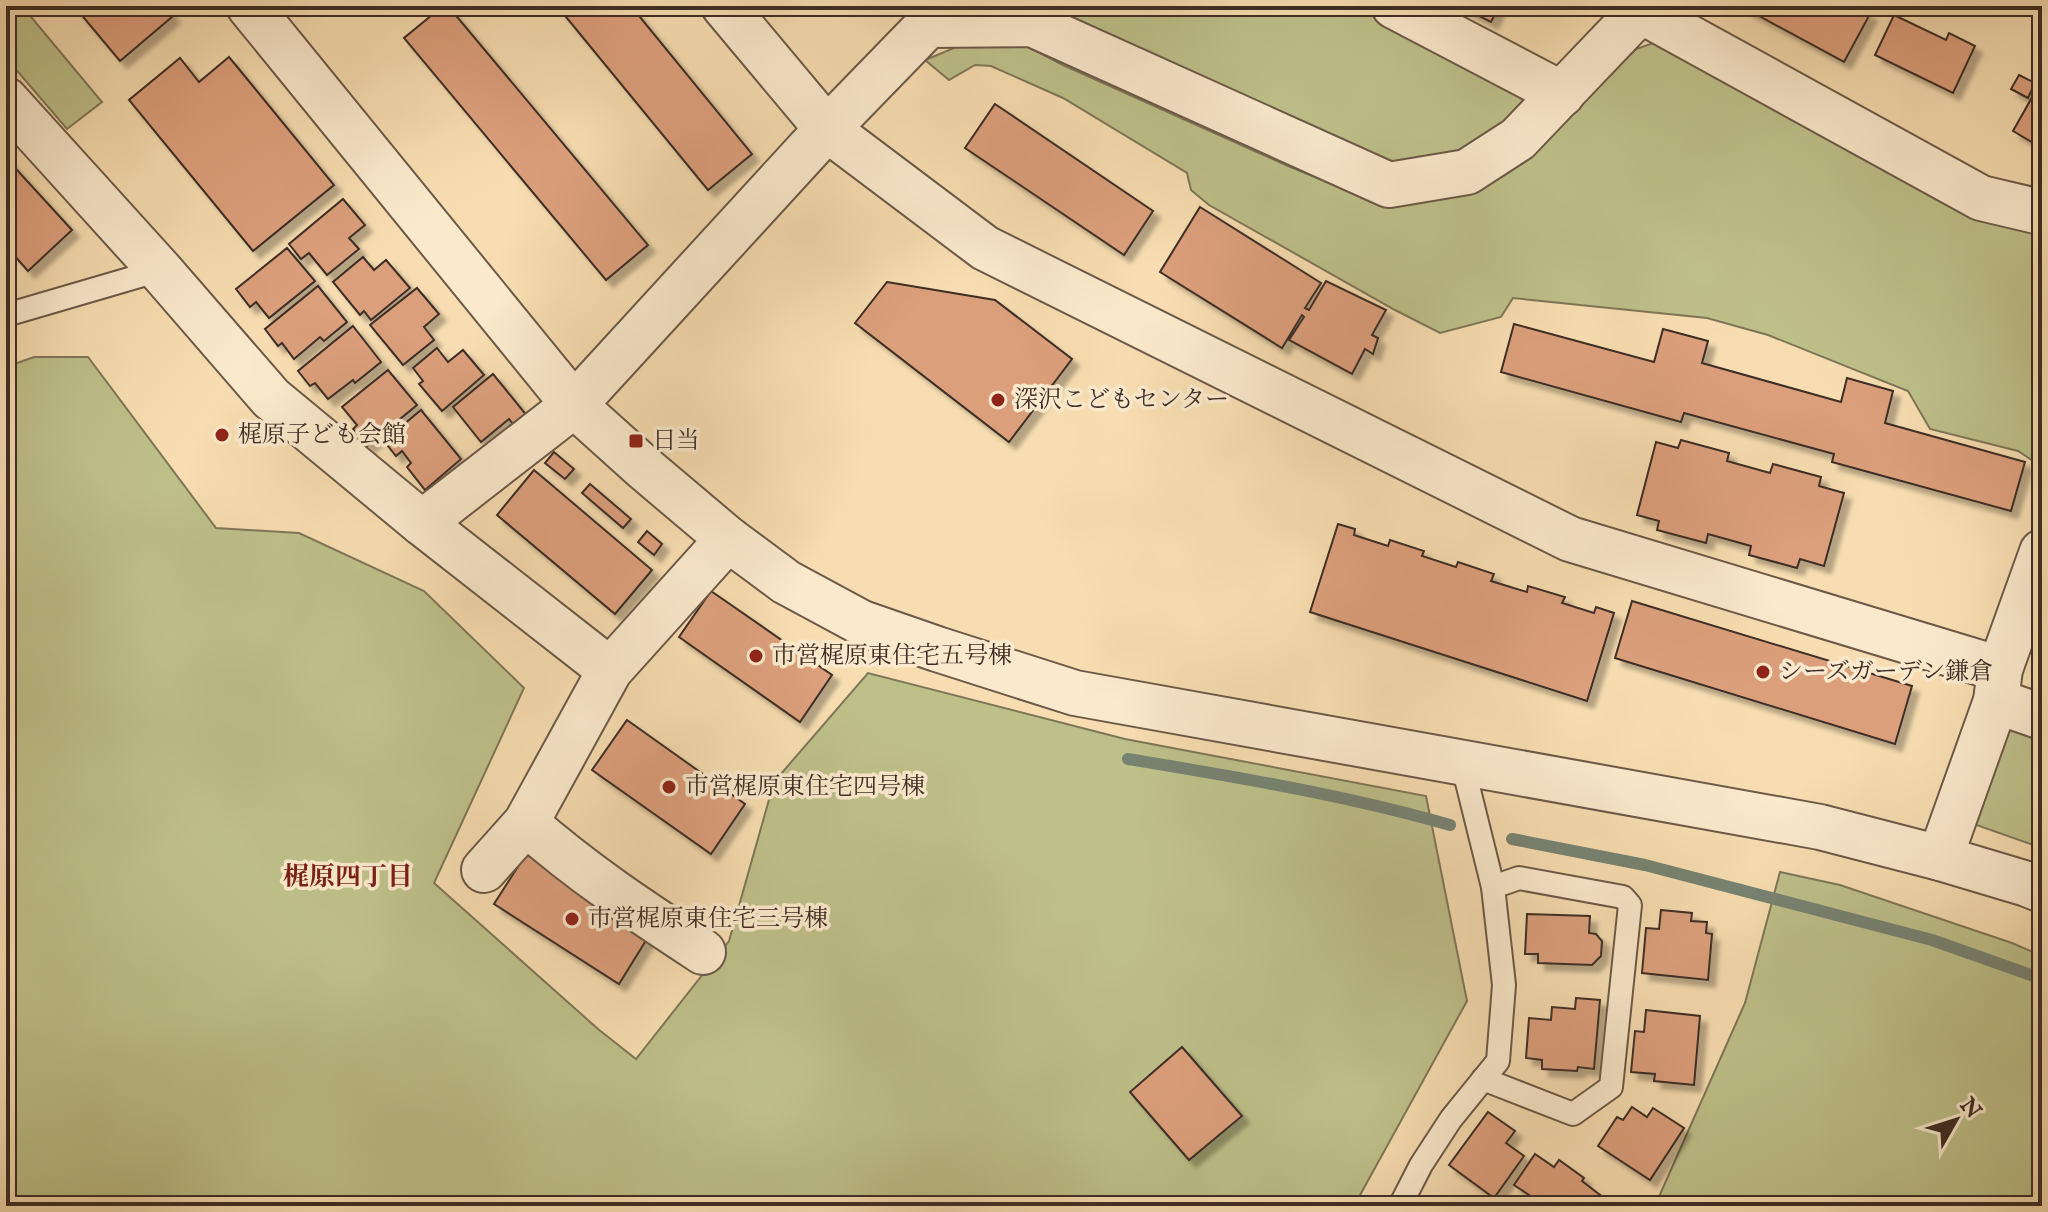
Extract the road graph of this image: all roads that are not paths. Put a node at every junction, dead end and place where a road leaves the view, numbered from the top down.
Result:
1 (249, 6) edge
2 (724, 6) edge
3 (1394, 6) edge
4 (1643, 8) edge
5 (1562, 94) junction
6 (6, 100) edge
7 (827, 129) junction
8 (2042, 209) edge
9 (160, 270) junction
10 (6, 315) edge
11 (574, 405) junction
12 (422, 523) junction
13 (728, 539) junction
14 (2042, 552) edge
15 (610, 670) junction
16 (1998, 685) junction
17 (2042, 717) edge
18 (1462, 762) junction
19 (526, 823) junction
20 (1940, 858) junction
21 (484, 870) dead end
22 (1493, 887) junction
23 (2042, 890) edge
24 (703, 952) dead end
25 (1483, 1079) junction
26 (1400, 1206) edge

1 - 11 street
2 - 7 street
3 - 5 street
4 - 5 street
4 - 8 street
5 - 7 street
6 - 9 street
7 - 11 street
7 - 16 street
9 - 10 lane
9 - 12 street
11 - 12 street
11 - 13 street
12 - 15 street
13 - 15 street
13 - 18 street
14 - 16 street
15 - 19 street
16 - 17 street
16 - 20 street
18 - 20 street
18 - 22 lane
19 - 21 street
19 - 24 street
20 - 23 street
22 - 25 lane
22 - 25 lane
25 - 26 lane

